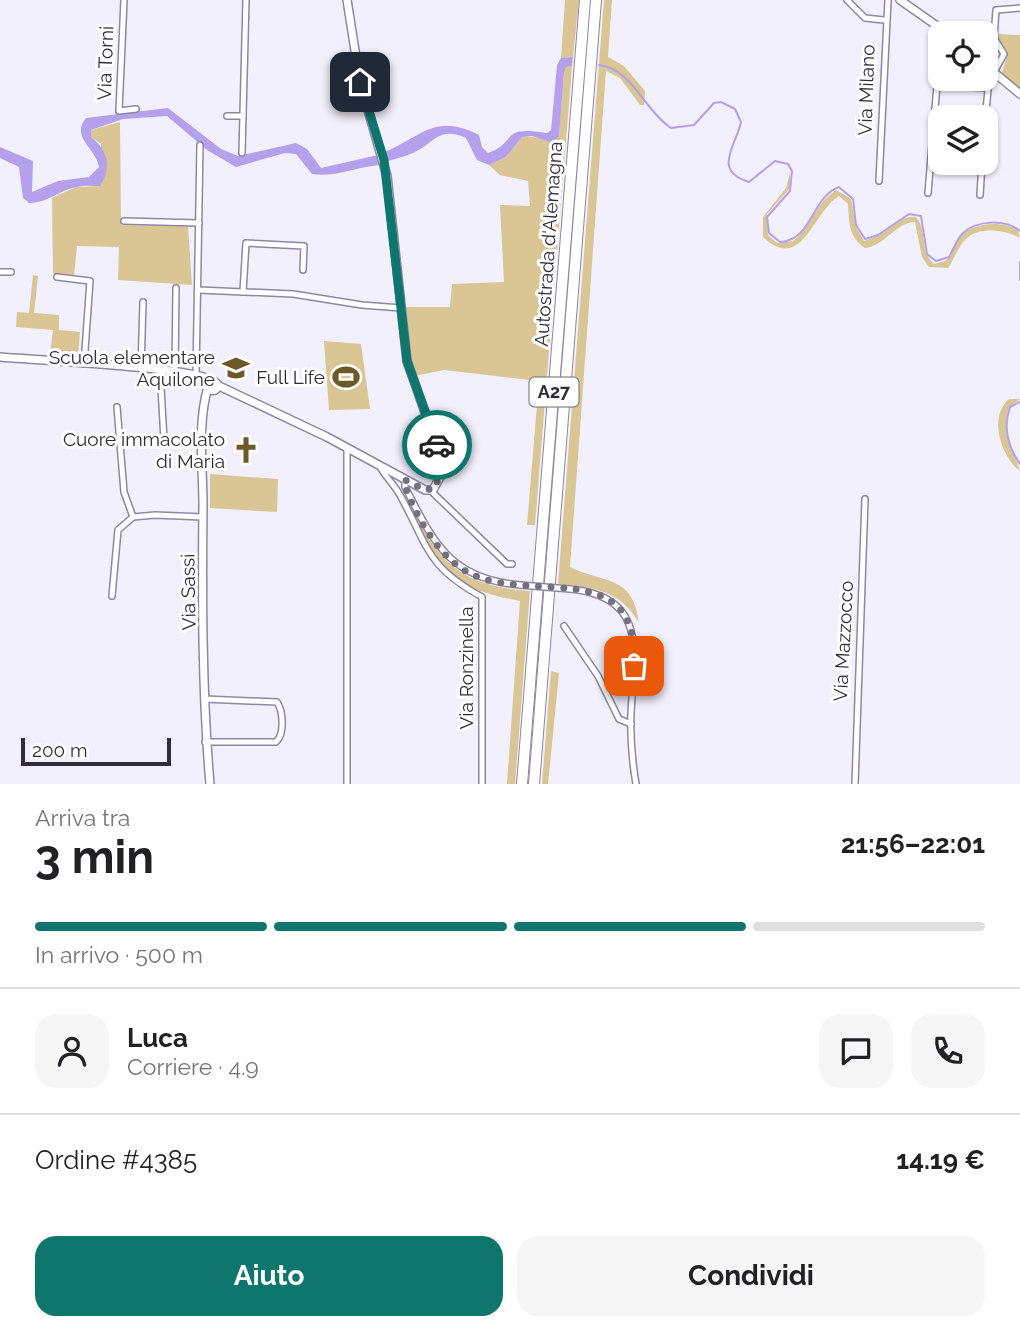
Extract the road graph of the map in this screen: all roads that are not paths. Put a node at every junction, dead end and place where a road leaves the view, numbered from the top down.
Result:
1 (124, 0) edge
2 (246, 0) edge
3 (348, 0) edge
4 (584, 0) edge
5 (596, 0) edge
6 (847, 0) edge
7 (888, 0) edge
8 (904, 1) edge
9 (1020, 8) edge
10 (884, 20) junction
11 (931, 21) edge
12 (995, 21) edge
13 (998, 44) edge
14 (998, 60) edge
15 (998, 76) edge
16 (936, 91) edge
17 (1020, 94) edge
18 (136, 109) dead end
19 (227, 116) dead end
20 (243, 116) junction
21 (200, 145) dead end
22 (242, 153) dead end
23 (981, 175) edge
24 (879, 181) dead end
25 (928, 193) dead end
26 (980, 195) dead end
27 (124, 221) dead end
28 (200, 223) junction
29 (303, 270) dead end
30 (0, 272) edge
31 (11, 272) dead end
32 (57, 276) dead end
33 (176, 288) dead end
34 (198, 290) junction
35 (243, 292) junction
36 (143, 302) dead end
37 (401, 308) junction
38 (0, 357) edge
39 (83, 364) junction
40 (141, 369) junction
41 (160, 370) junction
42 (175, 371) junction
43 (209, 384) junction
44 (117, 407) dead end
45 (164, 440) dead end
46 (347, 449) junction
47 (379, 465) junction
48 (405, 480) junction
49 (427, 490) junction
50 (865, 499) dead end
51 (133, 517) junction
52 (203, 517) junction
53 (512, 564) dead end
54 (111, 596) dead end
55 (564, 626) dead end
56 (204, 699) junction
57 (631, 724) junction
58 (205, 742) junction
59 (210, 784) edge
60 (347, 784) edge
61 (482, 784) edge
62 (522, 784) edge
63 (534, 784) edge
64 (636, 784) edge
65 (855, 784) edge

1 - 18 street, Via Torni
2 - 20 street
3 - 37 street
4 - 62 highway, Autostrada d'Alemagna / A27
5 - 63 highway, Autostrada d'Alemagna / A27
6 - 10 street
7 - 10 street, Via Milano
8 - 11 street
9 - 12 street
10 - 24 street, Via Milano
13 - 14 street
15 - 17 street
16 - 25 street
19 - 20 street
20 - 22 street
21 - 28 street
23 - 26 street
27 - 28 street
28 - 34 street
29 - 35 street
30 - 31 street
32 - 39 street
33 - 42 street
34 - 35 street
34 - 43 street
35 - 37 street
36 - 40 street
37 - 49 street
38 - 39 street, Via Ronzinella
39 - 40 street, Via Ronzinella
40 - 41 street, Via Ronzinella
41 - 42 street, Via Ronzinella
41 - 45 street
42 - 43 street, Via Ronzinella
43 - 46 street, Via Ronzinella
43 - 52 street, Via Sassi
44 - 51 street
46 - 47 street, Via Ronzinella
46 - 60 street
47 - 48 street, Via Ronzinella
47 - 61 street, Via Ronzinella
48 - 49 street, Via Ronzinella
48 - 57 street, bridge
49 - 53 street, Via Ronzinella
50 - 65 street, Via Mazzocco
51 - 52 street
51 - 54 street
52 - 56 street, Via Sassi
55 - 57 street
56 - 58 street, Via Sassi
56 - 58 street
57 - 64 street
58 - 59 street, Via Sassi

